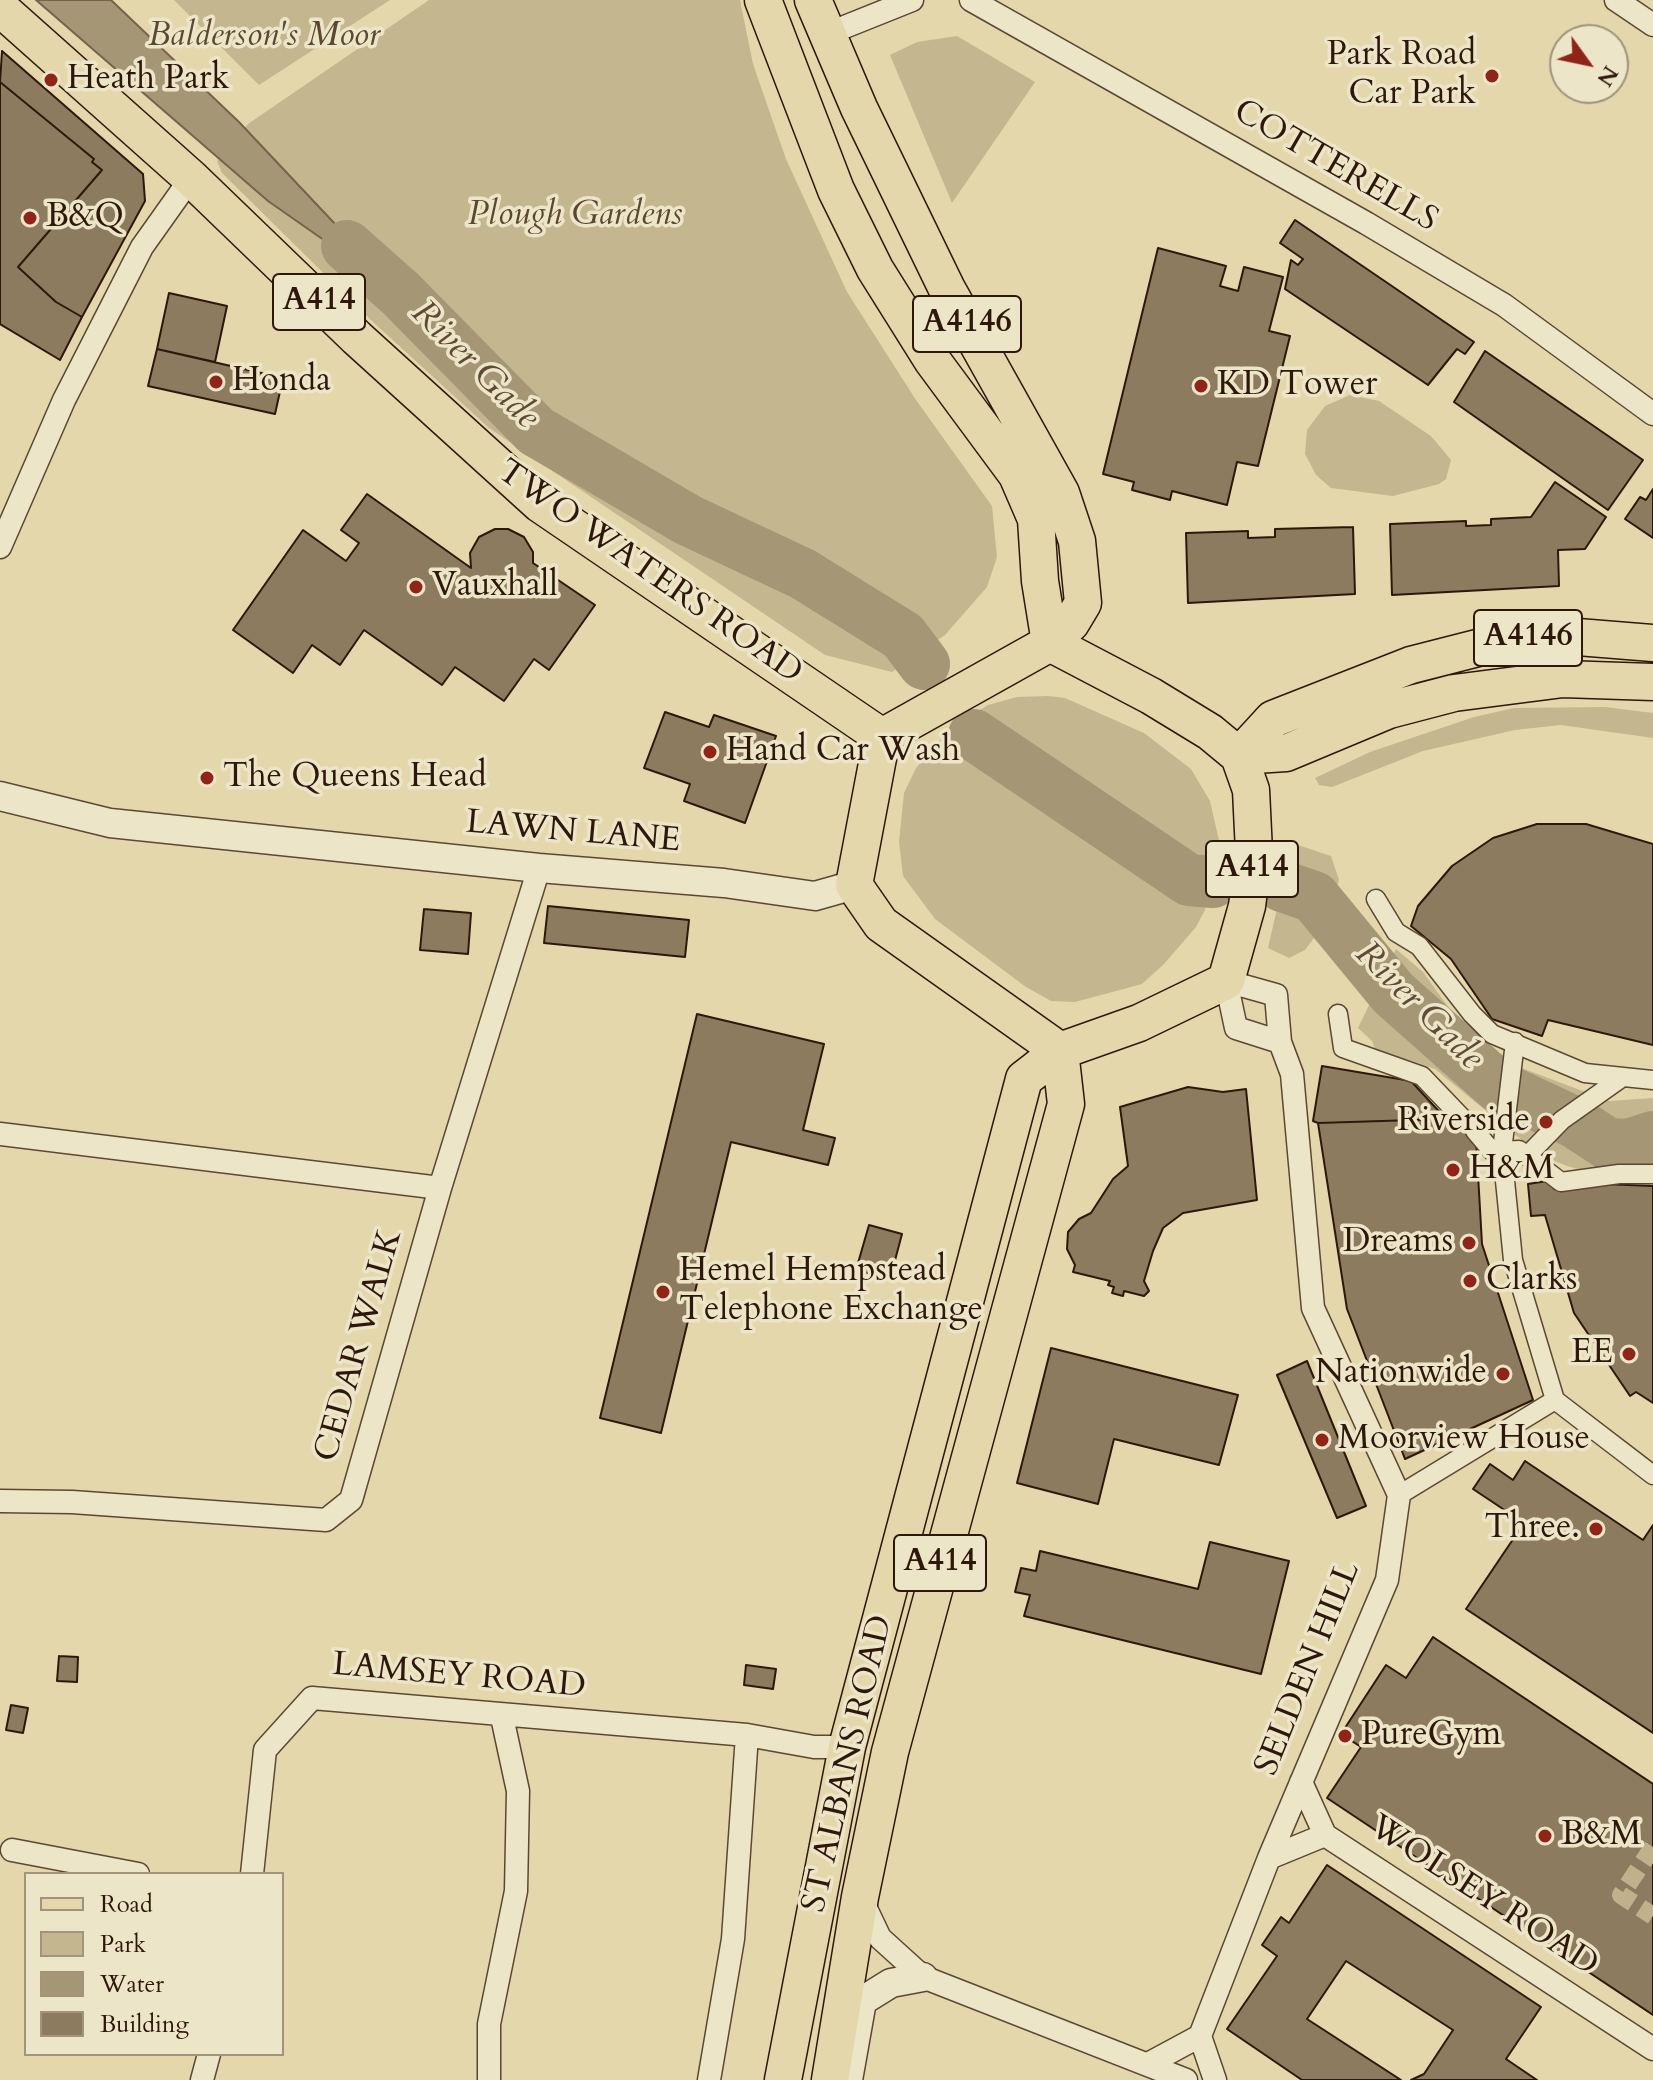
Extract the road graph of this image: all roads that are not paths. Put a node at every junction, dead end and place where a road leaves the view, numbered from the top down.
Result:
1 (763, 0) edge
2 (813, 0) edge
3 (912, 0) edge
4 (971, 0) edge
5 (1616, 0) edge
6 (0, 8) edge
7 (1653, 25) edge
8 (827, 34) junction
9 (782, 53) junction
10 (191, 178) junction
11 (1653, 414) edge
12 (2, 534) edge
13 (1050, 643) junction
14 (1653, 643) edge
15 (1653, 682) edge
16 (882, 737) junction
17 (1239, 756) junction
18 (0, 796) edge
19 (539, 868) junction
20 (854, 885) junction
21 (1376, 899) dead end
22 (1226, 981) junction
23 (1338, 1014) dead end
24 (1280, 1042) junction
25 (1515, 1042) junction
26 (1060, 1051) junction
27 (1620, 1079) junction
28 (1653, 1080) edge
29 (0, 1134) edge
30 (1502, 1151) junction
31 (1527, 1156) junction
32 (1653, 1174) edge
33 (440, 1188) junction
34 (1555, 1400) junction
35 (971, 1450) junction
36 (1653, 1475) edge
37 (1399, 1495) junction
38 (0, 1501) edge
39 (502, 1717) junction
40 (747, 1735) junction
41 (847, 1747) junction
42 (1301, 1782) junction
43 (874, 1830) junction
44 (1325, 1835) junction
45 (12, 1850) dead end
46 (1269, 1858) junction
47 (128, 1872) edge
48 (252, 1872) edge
49 (860, 1897) junction
50 (923, 1977) junction
51 (1200, 2036) junction
52 (1653, 2049) edge
53 (208, 2056) edge
54 (1148, 2064) junction
55 (202, 2080) edge
56 (489, 2080) edge
57 (709, 2080) edge
58 (783, 2080) edge
59 (830, 2080) edge
60 (848, 2080) edge
61 (1186, 2080) edge
62 (1215, 2080) edge

1 - 9 main road
2 - 8 main road, A4146
3 - 8 street
4 - 11 street, COTTERELLS
5 - 7 street
6 - 10 main road, TWO WATERS ROAD / A414
8 - 9 main road
8 - 13 main road, A4146
9 - 13 main road
10 - 12 street
10 - 16 main road, TWO WATERS ROAD / A414
13 - 16 main road
13 - 17 main road
14 - 17 main road, A4146
15 - 17 main road, A4146
16 - 20 main road
17 - 22 main road, A414
18 - 19 street, LAWN LANE
19 - 20 street, LAWN LANE
19 - 33 street, CEDAR WALK
20 - 26 main road
21 - 25 street
22 - 24 street
22 - 24 street
22 - 26 main road, A414
23 - 30 street
24 - 37 street
25 - 27 street
25 - 30 street
26 - 35 main road, ST ALBANS ROAD / A414
26 - 41 main road, ST ALBANS ROAD / A414
27 - 28 street
27 - 31 street
29 - 33 street
30 - 31 street
30 - 34 street
31 - 32 street
33 - 38 street, CEDAR WALK
34 - 36 street
34 - 37 street
35 - 41 main road, A414
35 - 43 main road, ST ALBANS ROAD / A414
37 - 42 street, SELDEN HILL
39 - 40 street, LAMSEY ROAD
39 - 48 street, LAMSEY ROAD
39 - 56 street
40 - 41 street, LAMSEY ROAD
40 - 57 street
41 - 43 main road, A414
41 - 58 main road, ST ALBANS ROAD / A414
42 - 44 street, WOLSEY ROAD
42 - 46 street, SELDEN HILL
43 - 49 main road, ST ALBANS ROAD / A414
44 - 46 street
44 - 52 street, WOLSEY ROAD
45 - 47 street
46 - 51 street, SELDEN HILL
49 - 50 street
49 - 59 main road, ST ALBANS ROAD / A414
50 - 54 street
50 - 60 street
51 - 54 street
51 - 62 street
53 - 55 street
54 - 61 street

